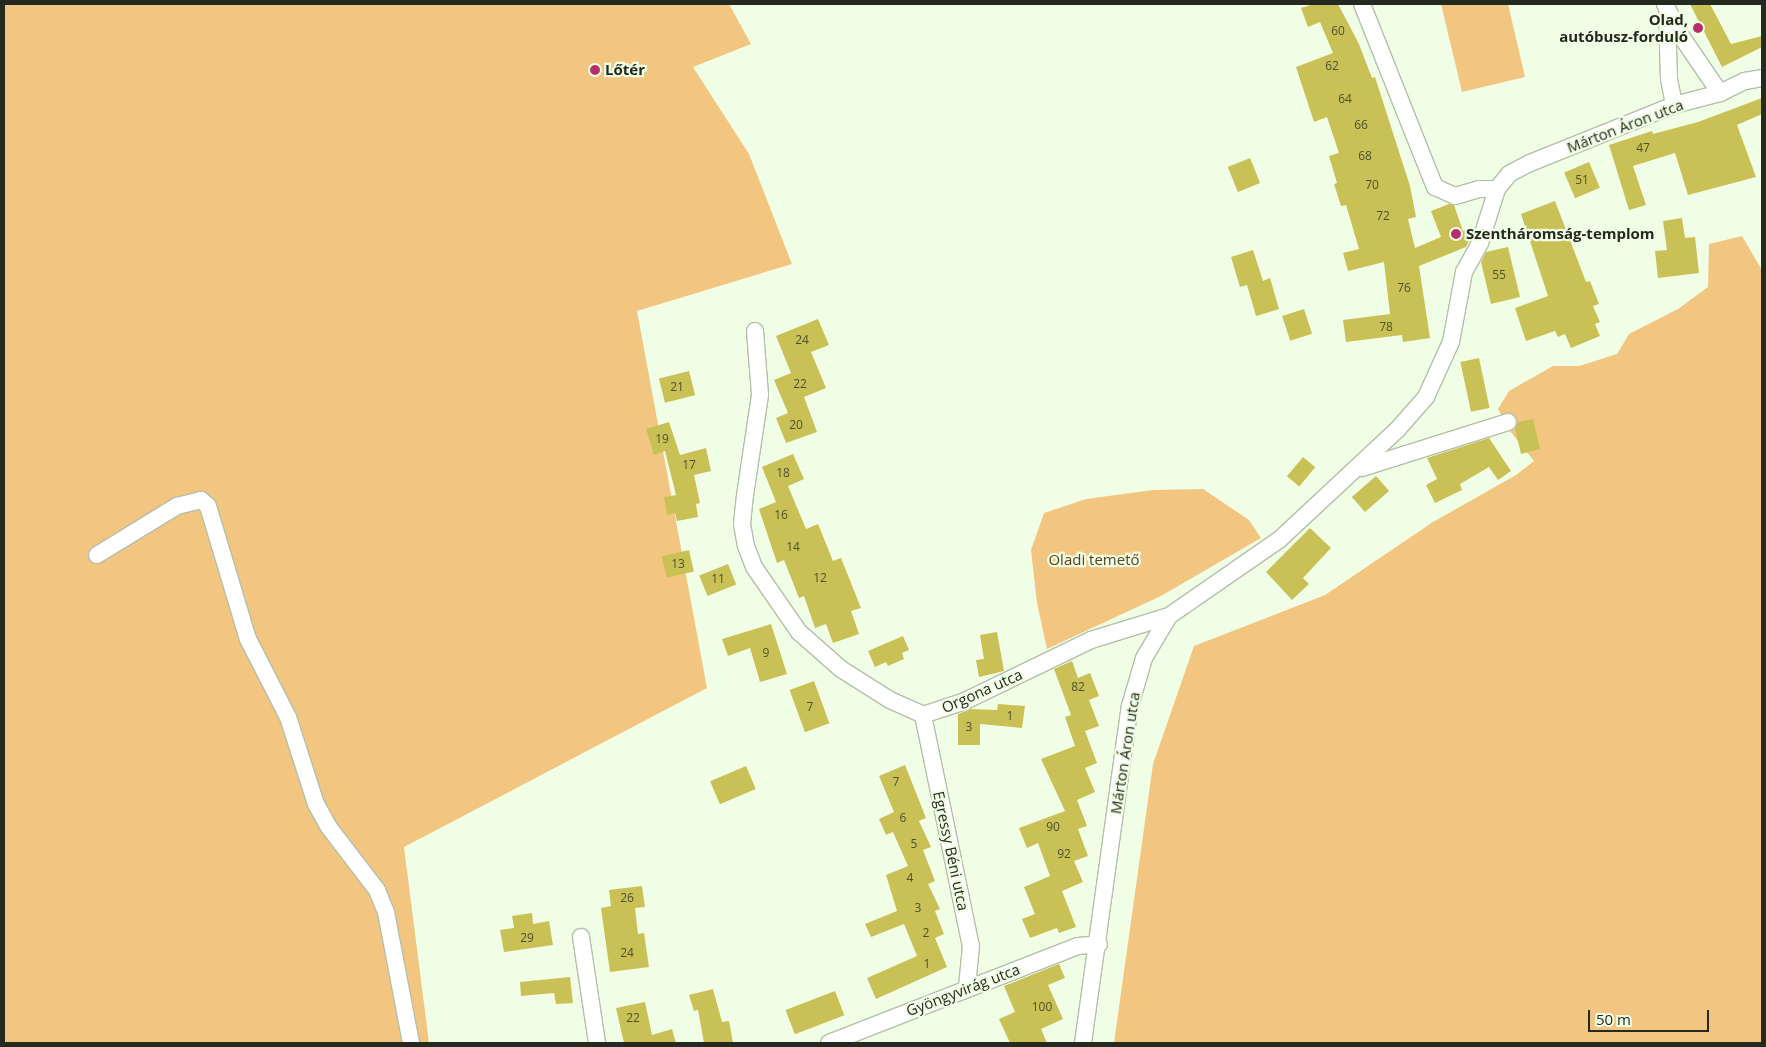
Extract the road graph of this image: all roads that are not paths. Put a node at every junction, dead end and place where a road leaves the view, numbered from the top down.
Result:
1 (1362, 4) edge
2 (1665, 4) edge
3 (1762, 78) edge
4 (1720, 93) junction
5 (1674, 105) junction
6 (1497, 189) junction
7 (755, 331) dead end
8 (1508, 422) dead end
9 (1355, 470) junction
10 (97, 555) dead end
11 (1169, 616) junction
12 (923, 715) junction
13 (581, 937) dead end
14 (1099, 944) junction
15 (968, 987) junction
16 (411, 1043) edge
17 (597, 1043) edge
18 (829, 1043) edge
19 (1083, 1043) edge

1 - 6 street
2 - 4 street
2 - 5 street
3 - 4 street, Márton Áron utca
4 - 5 street, Márton Áron utca
5 - 6 street, Márton Áron utca
6 - 9 street, Márton Áron utca
7 - 12 street, Orgona utca
8 - 9 street, Márton Áron utca
9 - 11 street, Márton Áron utca
10 - 16 street
11 - 12 street, Orgona utca
11 - 14 street, Márton Áron utca
12 - 15 street, Egressy Béni utca
13 - 17 street
14 - 15 street, Gyöngyvirág utca
14 - 19 street, Márton Áron utca
15 - 18 street, Gyöngyvirág utca

